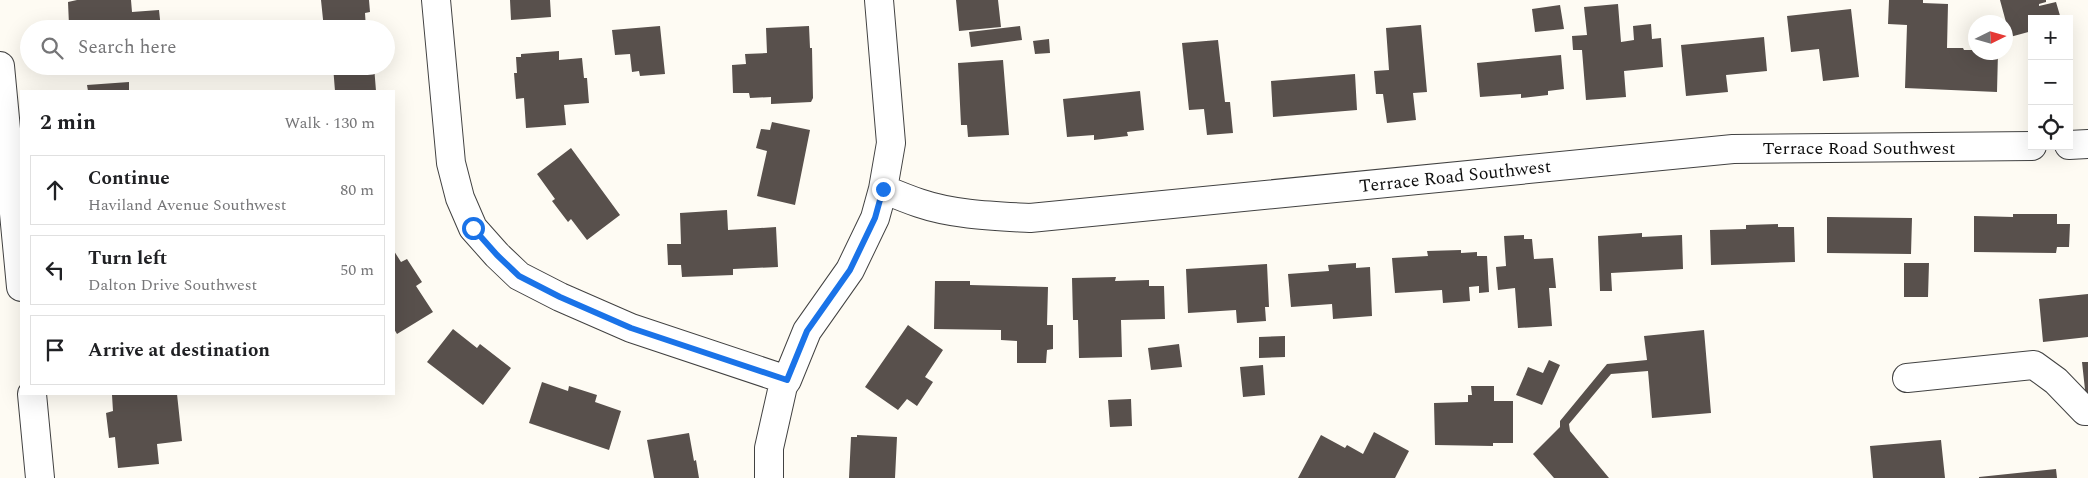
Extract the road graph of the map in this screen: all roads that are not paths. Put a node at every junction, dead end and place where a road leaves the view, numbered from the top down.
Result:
1 (436, 0) edge
2 (879, 0) edge
3 (0, 66) edge
4 (2088, 144) edge
5 (2073, 145) edge
6 (2028, 146) edge
7 (883, 189) junction
8 (20, 276) edge
9 (1907, 378) dead end
10 (787, 380) junction
11 (32, 395) edge
12 (2088, 411) edge
13 (40, 478) edge
14 (769, 478) edge

1 - 10 street
2 - 7 street
3 - 8 street
4 - 5 street
6 - 7 street, Terrace Road Southwest
7 - 10 street
9 - 12 street
10 - 14 street
11 - 13 street

